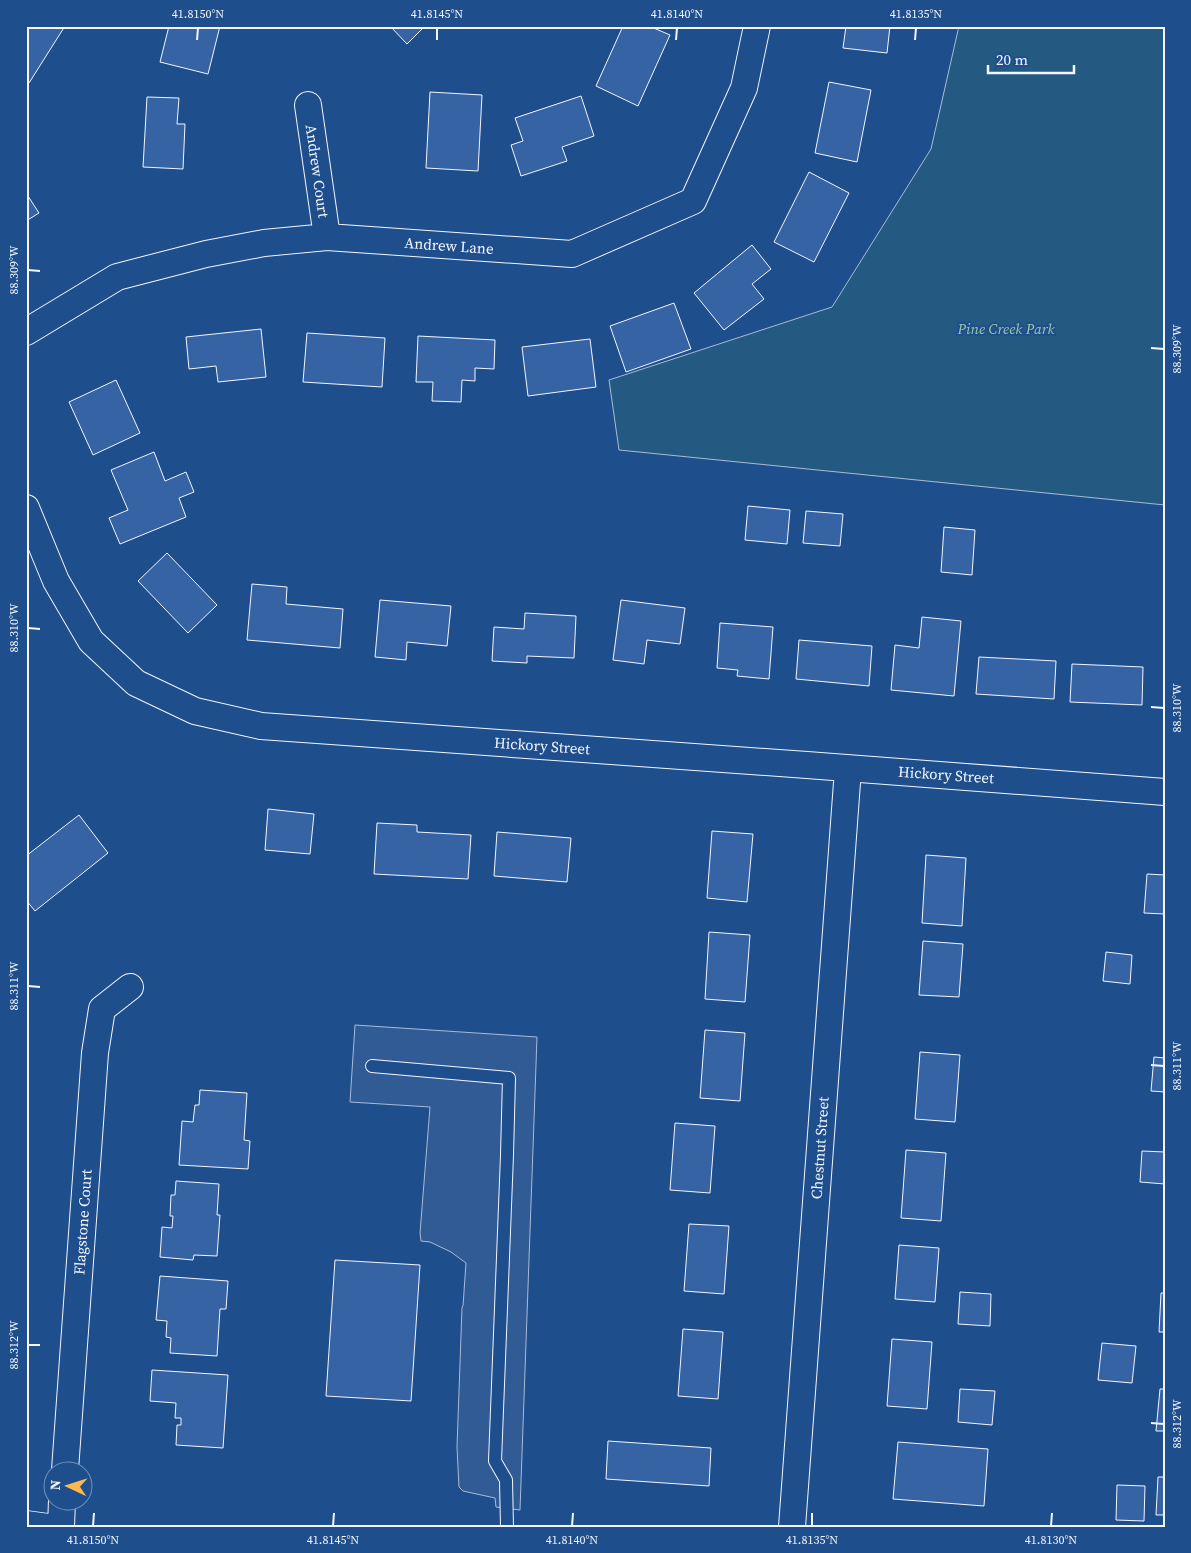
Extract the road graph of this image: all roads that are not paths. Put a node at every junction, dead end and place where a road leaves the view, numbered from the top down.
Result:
1 (757, 26) edge
2 (308, 105) dead end
3 (326, 237) junction
4 (26, 332) edge
5 (26, 508) edge
6 (848, 769) junction
7 (1165, 792) edge
8 (130, 987) dead end
9 (372, 1066) dead end
10 (66, 1460) edge
11 (62, 1510) edge
12 (26, 1524) edge
13 (48, 1527) edge
14 (61, 1527) edge
15 (507, 1527) edge
16 (792, 1527) edge

1 - 3 street, Andrew Lane
2 - 3 street, Andrew Court
3 - 4 street, Andrew Lane
5 - 6 street, Hickory Street
6 - 7 street, Hickory Street
6 - 16 street, Chestnut Street
8 - 10 street, Flagstone Court
9 - 15 lane
11 - 14 street
12 - 13 street

